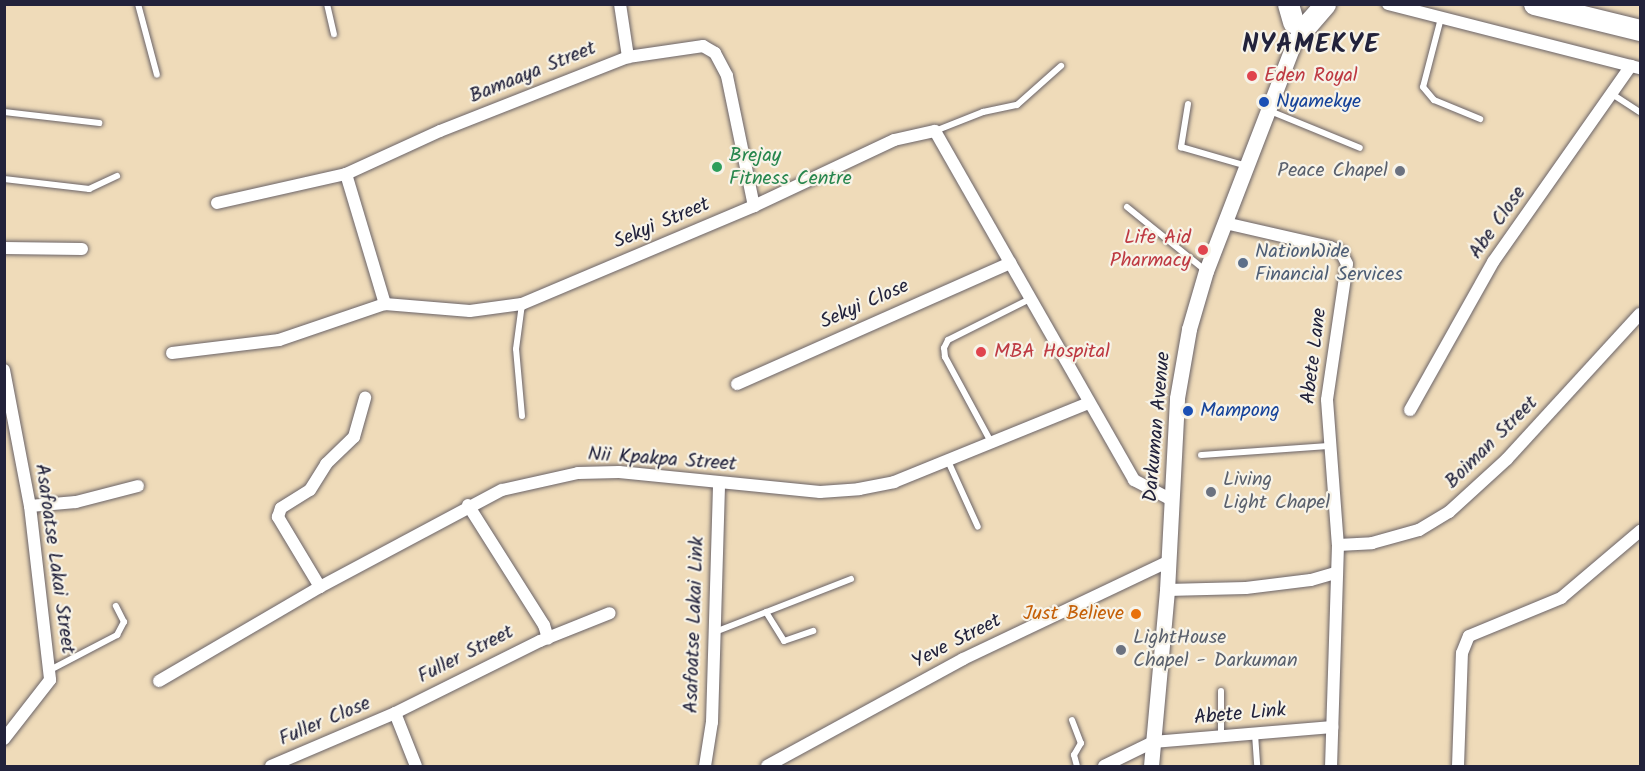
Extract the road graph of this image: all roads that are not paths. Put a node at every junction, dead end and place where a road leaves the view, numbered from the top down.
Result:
1 (138, 4) edge
2 (327, 4) edge
3 (620, 4) edge
4 (1313, 4) edge
5 (1324, 4) edge
6 (1388, 4) edge
7 (1534, 4) edge
8 (1442, 18) junction
9 (1296, 19) edge
10 (1641, 30) edge
11 (334, 34) dead end
12 (628, 57) junction
13 (1061, 66) dead end
14 (1636, 67) edge
15 (157, 75) dead end
16 (1612, 94) junction
17 (1188, 104) dead end
18 (1270, 111) junction
19 (4, 112) edge
20 (1641, 112) edge
21 (1480, 120) dead end
22 (99, 123) dead end
23 (935, 130) junction
24 (1360, 148) dead end
25 (1248, 166) junction
26 (346, 174) junction
27 (117, 176) dead end
28 (4, 179) edge
29 (216, 203) dead end
30 (754, 206) junction
31 (1127, 207) dead end
32 (1225, 223) junction
33 (4, 248) edge
34 (82, 249) dead end
35 (1010, 262) junction
36 (1206, 272) junction
37 (1030, 299) junction
38 (385, 304) junction
39 (522, 304) junction
40 (1641, 314) edge
41 (172, 353) dead end
42 (4, 370) edge
43 (736, 384) dead end
44 (365, 398) dead end
45 (1089, 403) junction
46 (1410, 410) dead end
47 (522, 416) dead end
48 (992, 442) junction
49 (1329, 446) junction
50 (1201, 455) dead end
51 (948, 460) junction
52 (719, 484) junction
53 (138, 486) dead end
54 (1172, 500) junction
55 (468, 505) junction
56 (30, 506) junction
57 (978, 527) dead end
58 (1641, 531) edge
59 (1338, 545) junction
60 (1168, 561) junction
61 (1336, 573) junction
62 (851, 579) dead end
63 (320, 587) junction
64 (1167, 590) junction
65 (116, 606) dead end
66 (766, 612) junction
67 (610, 613) dead end
68 (813, 630) dead end
69 (715, 632) junction
70 (547, 634) junction
71 (50, 670) junction
72 (159, 681) dead end
73 (1221, 691) dead end
74 (394, 713) junction
75 (1072, 720) dead end
76 (1332, 727) junction
77 (1256, 733) junction
78 (1221, 736) junction
79 (4, 739) edge
80 (1152, 742) junction
81 (271, 766) edge
82 (416, 766) edge
83 (705, 766) edge
84 (767, 766) edge
85 (1077, 766) edge
86 (1104, 766) edge
87 (1151, 766) edge
88 (1257, 766) edge
89 (1331, 766) edge
90 (1458, 766) edge

1 - 15 lane
2 - 11 lane
3 - 12 street
4 - 9 street, Darkuman Avenue
5 - 9 highway
6 - 8 street
7 - 10 highway
8 - 14 street
8 - 21 lane
9 - 18 street, Darkuman Avenue
12 - 26 street, Bamaaya Street
12 - 30 street, Bamaaya Street
13 - 23 lane
14 - 16 street, Abe Close
16 - 20 lane
16 - 46 street, Abe Close
17 - 25 lane
18 - 24 lane
18 - 25 street, Darkuman Avenue
19 - 22 lane
23 - 30 street, Sekyi Street
23 - 35 street
25 - 32 street, Darkuman Avenue
26 - 29 street, Bamaaya Street
26 - 38 street
27 - 28 lane
30 - 39 street, Sekyi Street
31 - 36 lane
32 - 36 street, Darkuman Avenue
32 - 49 street, Abete Lane
33 - 34 street
35 - 37 street
35 - 43 street, Sekyi Close
36 - 54 street, Darkuman Avenue
37 - 45 street
37 - 48 lane
38 - 39 street, Sekyi Street
38 - 41 street, Sekyi Street
39 - 47 lane
40 - 59 street, Boiman Street
42 - 56 street, Asafoatse Lakai Street
44 - 63 street
45 - 48 street, Nii Kpakpa Street
45 - 54 street
48 - 51 street, Nii Kpakpa Street
49 - 50 lane
49 - 59 street, Abete Lane
51 - 52 street, Nii Kpakpa Street
51 - 57 lane
52 - 55 street, Nii Kpakpa Street
52 - 69 street, Asafoatse Lakai Link
53 - 56 street
54 - 60 street, Darkuman Avenue
55 - 63 street, Nii Kpakpa Street
55 - 70 street
56 - 71 street, Asafoatse Lakai Street
58 - 90 street
59 - 61 street, Abete Lane
60 - 64 street, Darkuman Avenue
60 - 84 street, Yeve Street
61 - 64 street
61 - 76 street, Abete Lane
62 - 66 lane
63 - 72 street, Nii Kpakpa Street
64 - 80 street, Darkuman Avenue
65 - 71 lane
66 - 68 lane
66 - 69 lane
67 - 70 street, Fuller Street
69 - 83 street, Asafoatse Lakai Link
70 - 74 street, Fuller Street
71 - 79 street, Asafoatse Lakai Street
73 - 78 lane
74 - 81 street, Fuller Close
74 - 82 street
75 - 85 lane
76 - 77 street, Abete Link
76 - 89 street, Abete Lane
77 - 78 street, Abete Link
77 - 88 lane
78 - 80 street, Abete Link
80 - 86 street
80 - 87 street, Darkuman Avenue

